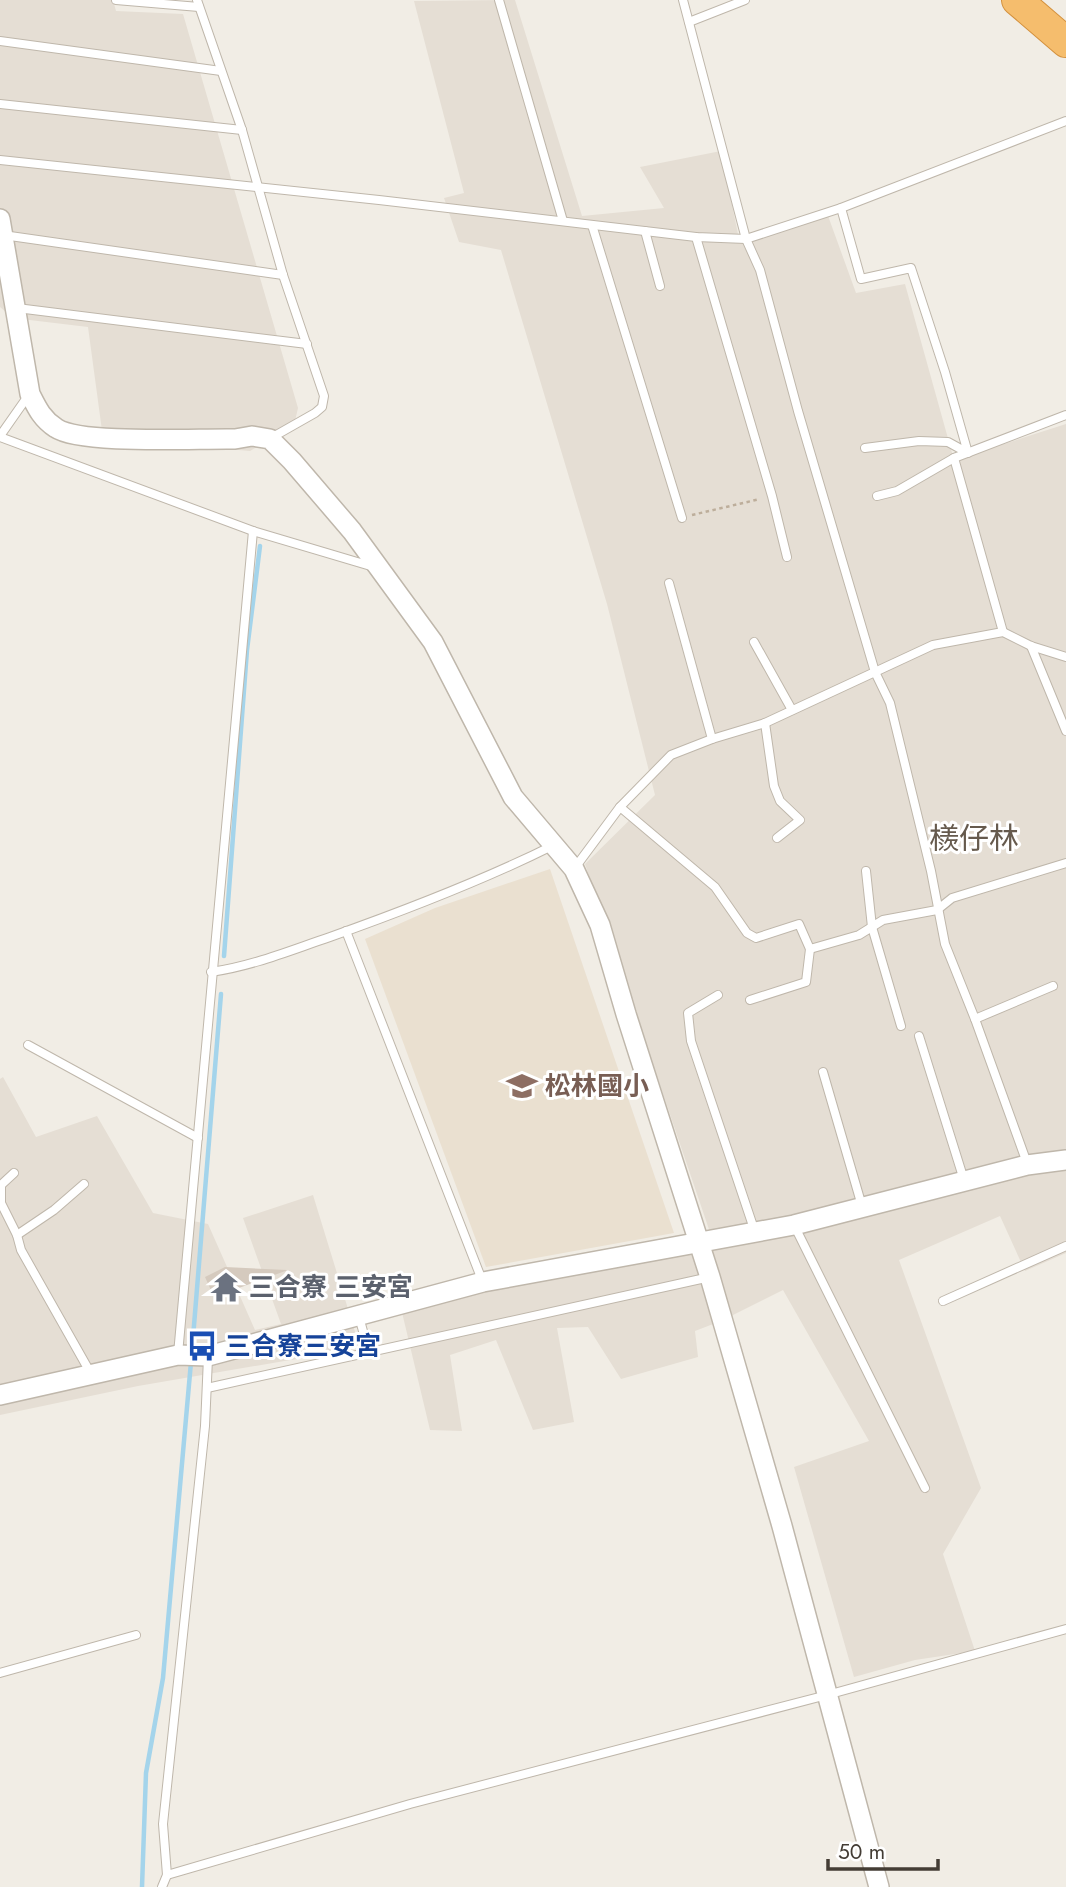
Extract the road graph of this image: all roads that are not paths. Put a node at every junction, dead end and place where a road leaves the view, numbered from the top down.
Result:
1 (116, 0) edge
2 (499, 0) edge
3 (683, 0) edge
4 (745, 0) edge
5 (1017, 0) edge
6 (198, 3) edge
7 (689, 22) junction
8 (0, 41) edge
9 (1066, 42) edge
10 (221, 71) junction
11 (0, 104) edge
12 (1066, 121) edge
13 (242, 130) junction
14 (0, 160) edge
15 (259, 188) junction
16 (841, 208) junction
17 (564, 221) junction
18 (592, 225) junction
19 (1, 227) edge
20 (645, 231) junction
21 (696, 237) junction
22 (746, 239) junction
23 (283, 275) junction
24 (660, 286) dead end
25 (14, 308) junction
26 (307, 344) junction
27 (30, 394) junction
28 (1066, 415) edge
29 (0, 436) edge
30 (270, 439) junction
31 (865, 448) dead end
32 (968, 453) junction
33 (954, 458) junction
34 (877, 496) dead end
35 (682, 518) road end
36 (253, 531) junction
37 (788, 557) dead end
38 (380, 569) junction
39 (669, 583) dead end
40 (1003, 632) junction
41 (754, 642) dead end
42 (1031, 646) junction
43 (1066, 657) edge
44 (875, 671) junction
45 (792, 710) junction
46 (765, 723) junction
47 (1066, 732) edge
48 (712, 739) junction
49 (620, 807) junction
50 (777, 838) dead end
51 (554, 845) junction
52 (1066, 863) edge
53 (574, 869) junction
54 (866, 871) dead end
55 (937, 910) junction
56 (872, 927) junction
57 (346, 931) junction
58 (810, 949) junction
59 (211, 972) junction
60 (1053, 986) dead end
61 (719, 995) dead end
62 (750, 1000) dead end
63 (975, 1019) junction
64 (901, 1026) dead end
65 (919, 1036) dead end
66 (29, 1045) dead end
67 (823, 1072) dead end
68 (198, 1138) junction
69 (1066, 1160) edge
70 (1027, 1165) junction
71 (14, 1172) dead end
72 (964, 1181) junction
73 (84, 1184) dead end
74 (1, 1203) edge
75 (863, 1209) junction
76 (794, 1225) junction
77 (755, 1232) junction
78 (17, 1235) junction
79 (699, 1241) junction
80 (1066, 1246) edge
81 (710, 1277) junction
82 (483, 1282) junction
83 (943, 1301) dead end
84 (358, 1315) junction
85 (369, 1352) junction
86 (178, 1356) junction
87 (208, 1356) junction
88 (92, 1375) junction
89 (207, 1388) junction
90 (1, 1392) edge
91 (925, 1488) dead end
92 (1066, 1629) edge
93 (136, 1635) dead end
94 (0, 1673) edge
95 (827, 1695) junction
96 (167, 1875) junction
97 (162, 1887) edge
98 (878, 1887) edge

1 - 6 lane
2 - 17 lane
3 - 7 lane
4 - 7 lane
5 - 9 highway
6 - 10 lane
7 - 22 lane
8 - 10 lane
10 - 13 lane
11 - 13 lane
12 - 16 lane
13 - 15 lane
14 - 15 lane
15 - 17 lane
15 - 23 lane
16 - 22 lane
16 - 32 lane
17 - 18 lane
18 - 20 lane
18 - 35 lane
19 - 23 lane
19 - 25 street
20 - 21 lane
20 - 24 lane
21 - 22 lane
21 - 37 lane
22 - 44 lane
23 - 26 lane
25 - 26 lane
25 - 27 street
26 - 30 lane
27 - 29 lane
27 - 30 street
28 - 32 lane
29 - 36 lane
30 - 38 street
31 - 32 lane
32 - 33 lane
33 - 34 lane
33 - 40 lane
36 - 38 lane
36 - 59 lane
38 - 51 street
39 - 48 lane
40 - 42 lane
40 - 44 lane
41 - 45 lane
42 - 43 lane
42 - 47 lane
44 - 45 lane
44 - 55 lane
45 - 46 lane
46 - 48 lane
46 - 50 lane
48 - 49 lane
49 - 53 lane
49 - 58 lane
51 - 53 street
51 - 57 lane
52 - 55 lane
53 - 79 street
54 - 56 lane
55 - 56 lane
55 - 63 lane
56 - 58 lane
56 - 64 lane
57 - 59 lane
57 - 82 lane
58 - 62 lane
59 - 68 lane
60 - 63 lane
61 - 77 lane
63 - 70 lane
65 - 72 lane
66 - 68 lane
67 - 75 lane
68 - 86 lane
69 - 70 street
70 - 72 street
71 - 74 lane
72 - 75 street
73 - 78 lane
74 - 78 lane
75 - 76 street
76 - 77 street
76 - 91 lane
77 - 79 street
78 - 88 lane
79 - 81 street
79 - 82 street
80 - 83 lane
81 - 85 lane
81 - 95 street
82 - 84 street
84 - 85 lane
84 - 87 street
85 - 89 lane
86 - 87 street
86 - 88 street
87 - 89 lane
88 - 90 street
89 - 96 lane
92 - 95 lane
93 - 94 lane
95 - 96 lane
95 - 98 street
96 - 97 lane

